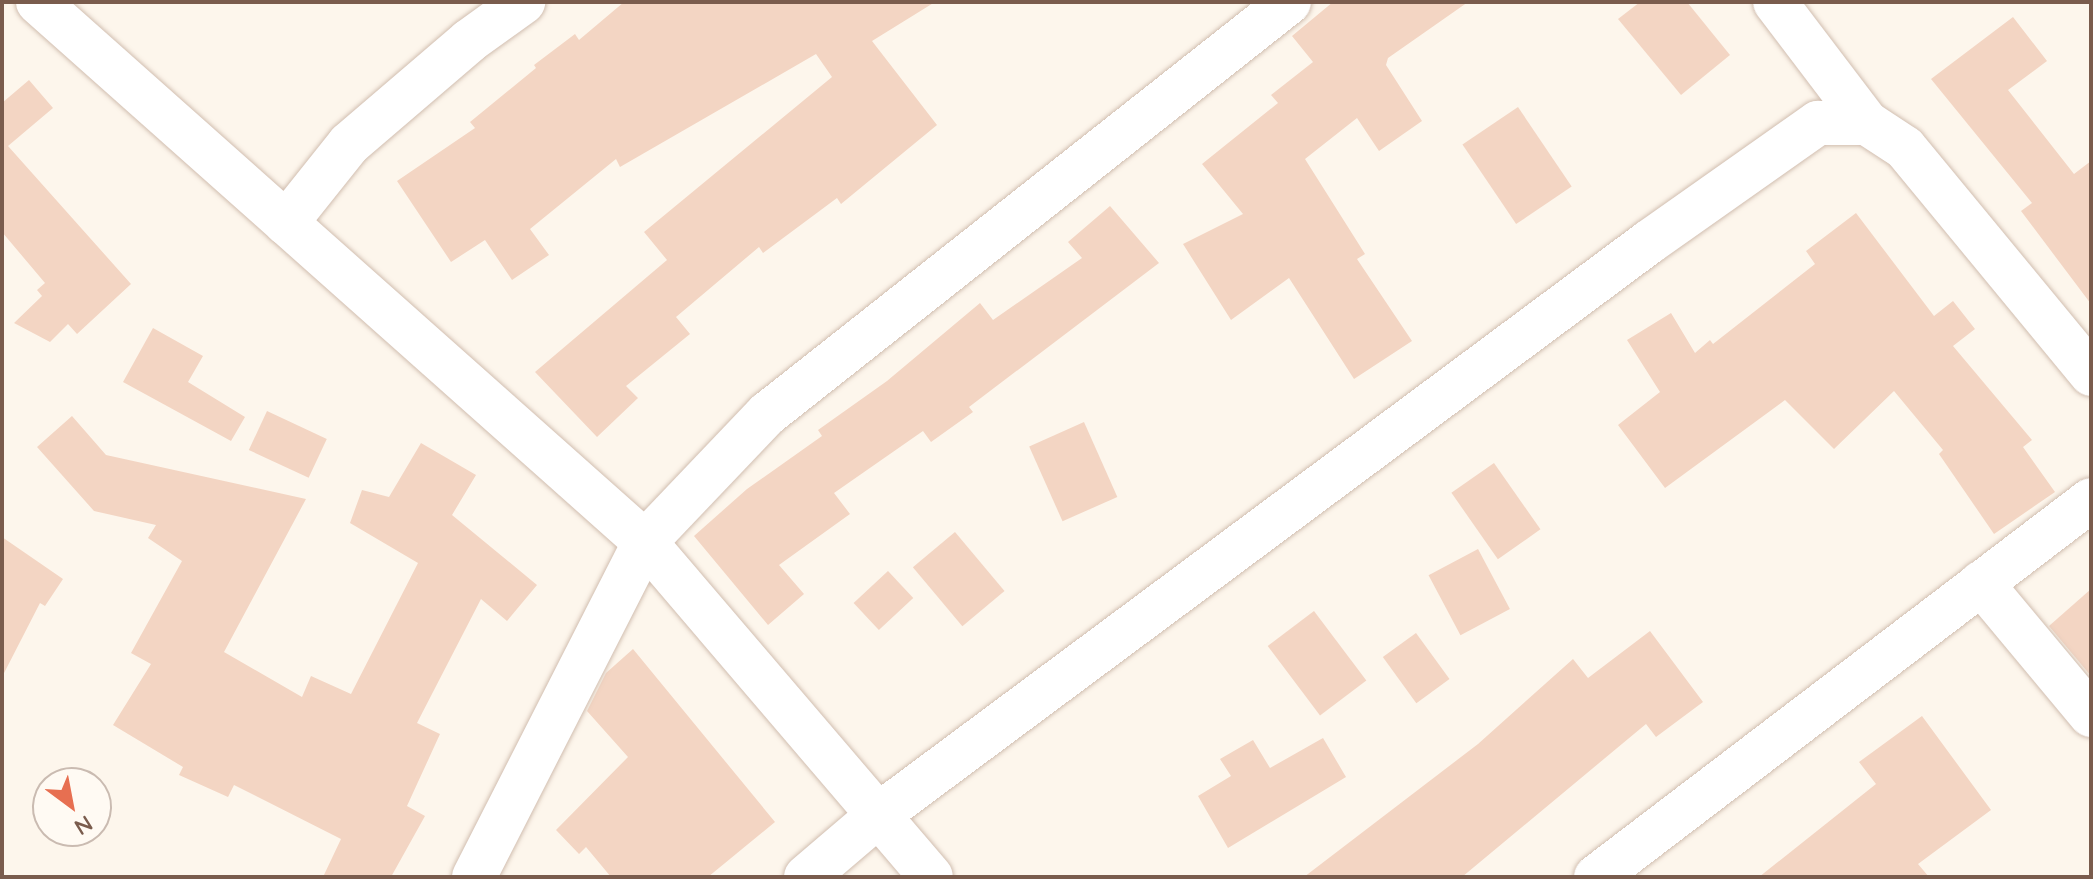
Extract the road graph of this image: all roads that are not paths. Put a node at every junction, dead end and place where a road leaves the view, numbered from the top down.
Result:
1 (38, 2) edge
2 (523, 2) edge
3 (1289, 2) edge
4 (1775, 2) edge
5 (1867, 123) junction
6 (286, 223) junction
7 (2091, 374) edge
8 (2091, 500) edge
9 (645, 542) junction
10 (1981, 583) junction
11 (2091, 715) edge
12 (881, 813) junction
13 (474, 877) edge
14 (806, 877) edge
15 (931, 877) edge
16 (1596, 877) edge

1 - 6 street
2 - 6 street
3 - 9 street
4 - 5 street
5 - 7 street
5 - 12 street
6 - 9 street
8 - 10 street
9 - 12 street
9 - 13 street
10 - 11 street
10 - 16 street
12 - 14 street
12 - 15 street

